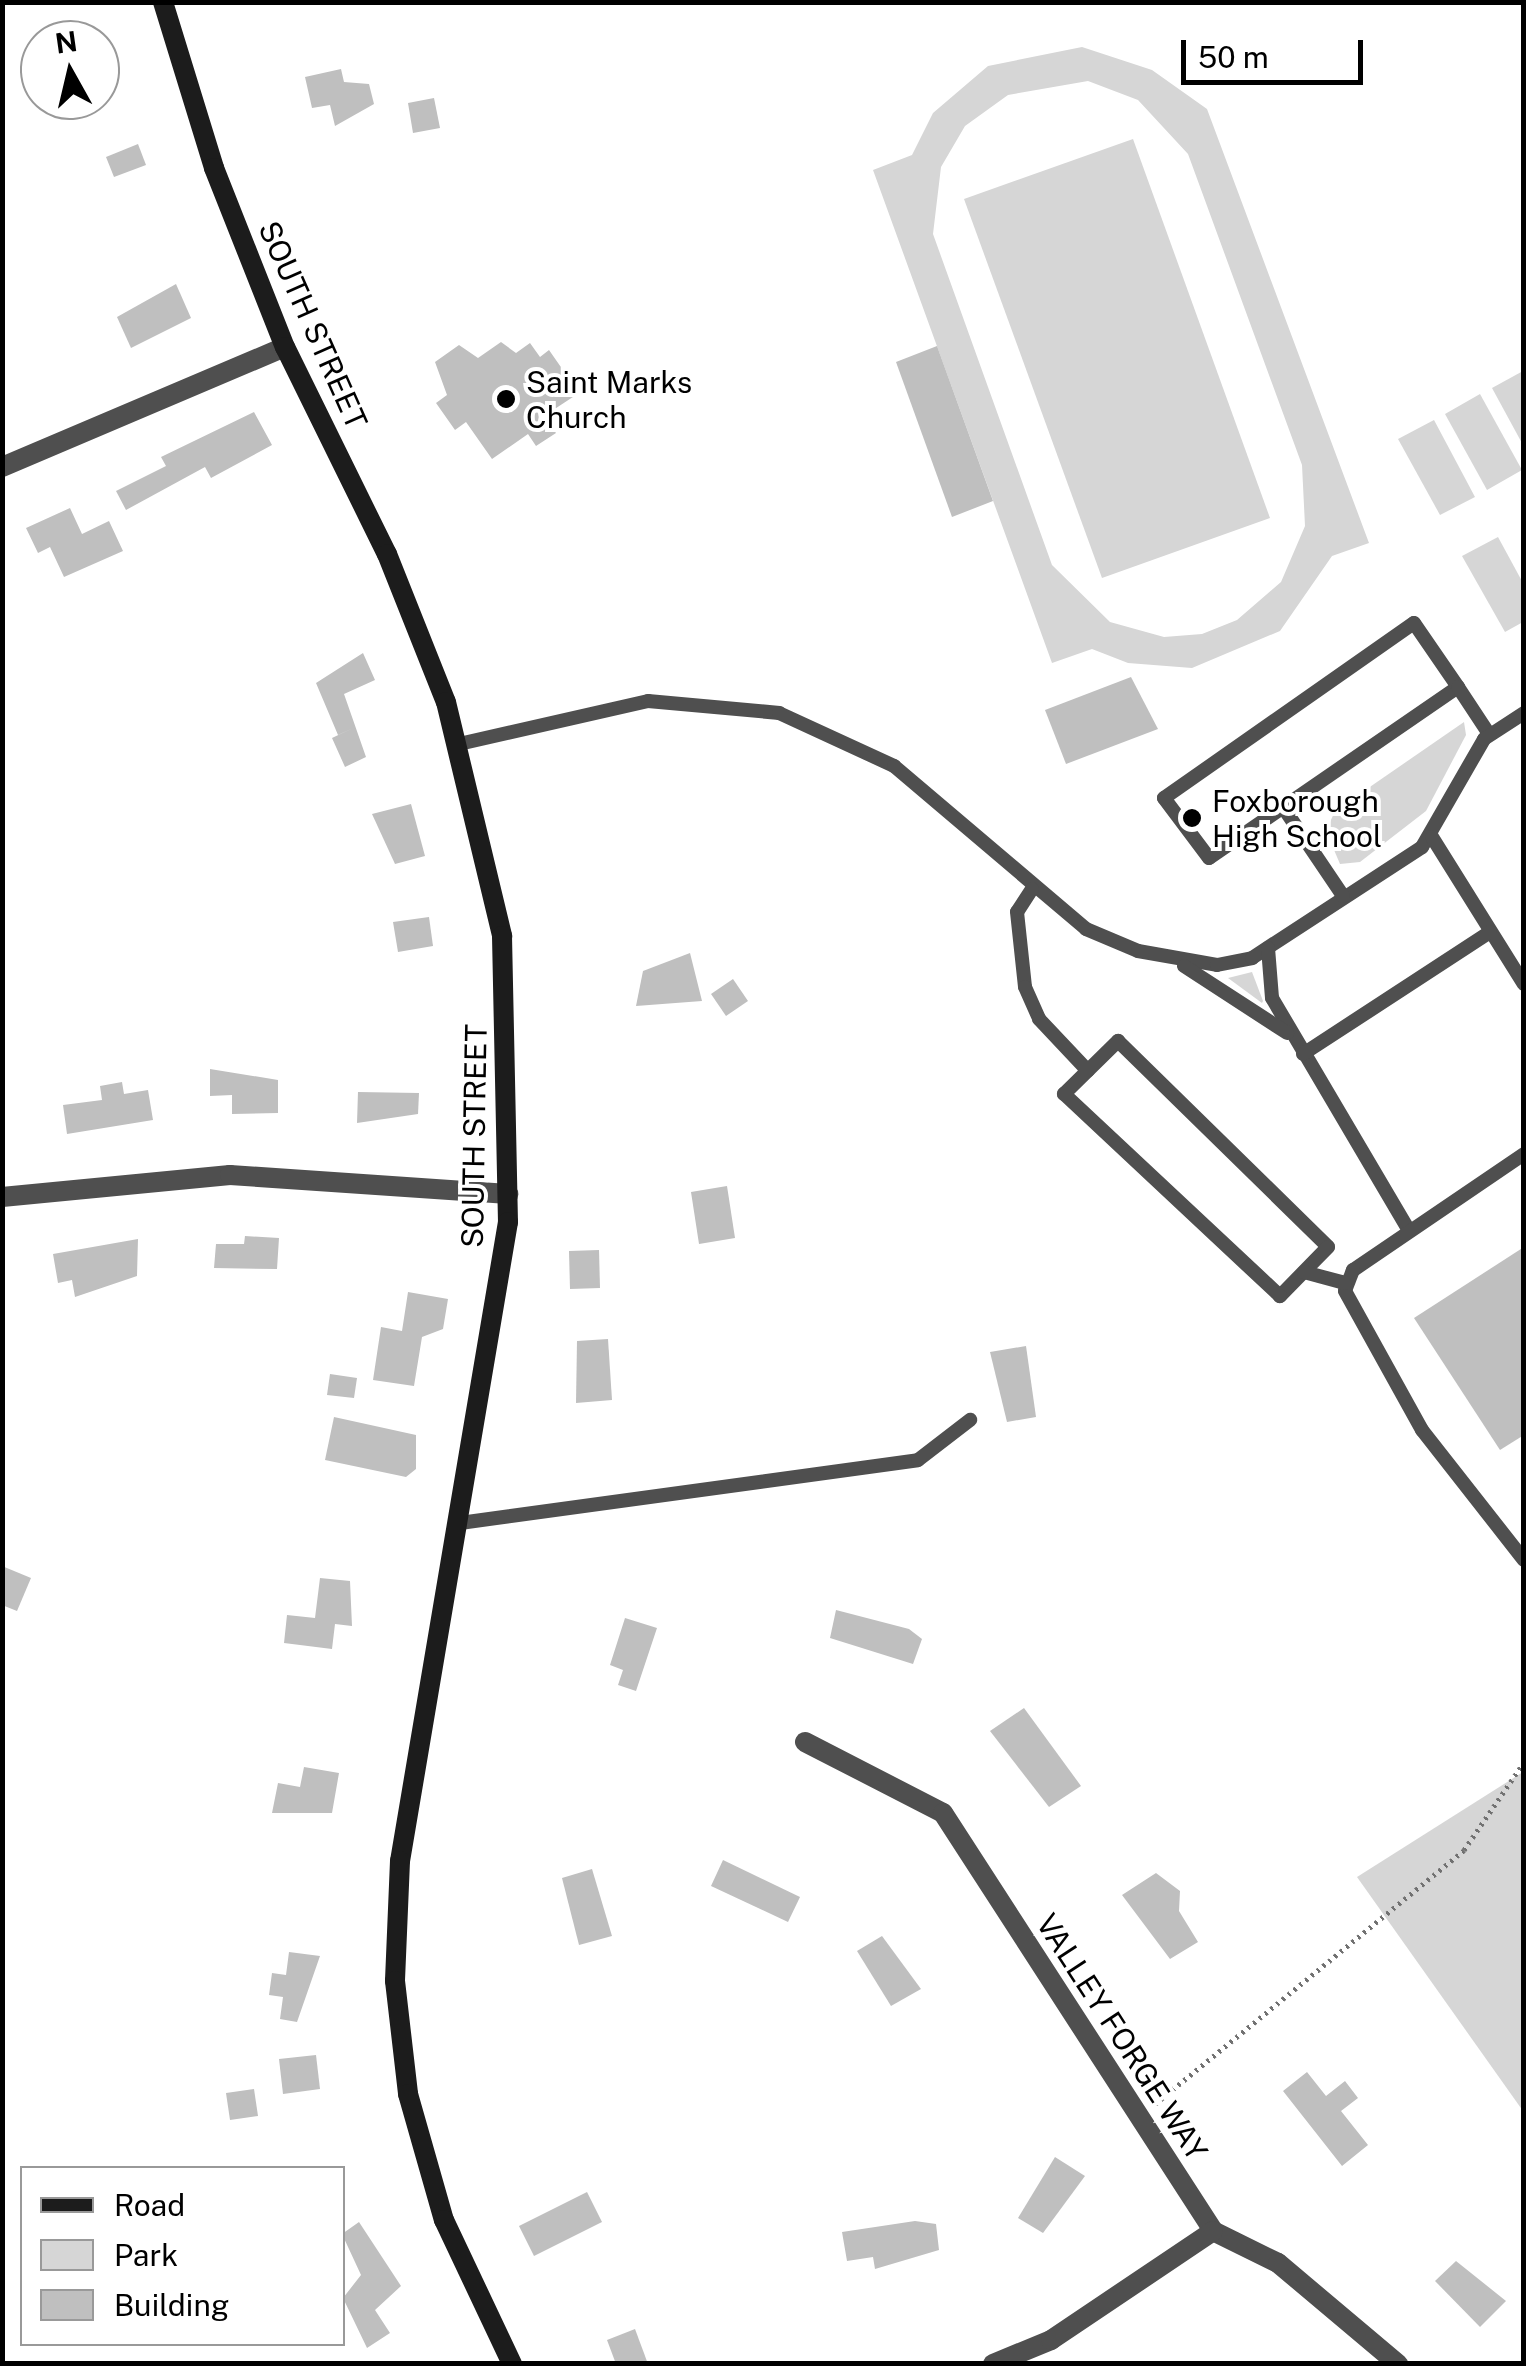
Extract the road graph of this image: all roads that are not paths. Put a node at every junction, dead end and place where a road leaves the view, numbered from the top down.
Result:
1 (163, 2) edge
2 (285, 347) junction
3 (2, 467) edge
4 (1458, 688) junction
5 (1524, 713) edge
6 (1488, 734) junction
7 (459, 744) junction
8 (1283, 807) junction
9 (1432, 837) junction
10 (1032, 889) junction
11 (1343, 896) junction
12 (1490, 932) junction
13 (1268, 948) junction
14 (1170, 959) junction
15 (1524, 984) edge
16 (1295, 1039) junction
17 (1303, 1054) junction
18 (1088, 1071) junction
19 (1524, 1154) edge
20 (508, 1194) junction
21 (2, 1197) edge
22 (1409, 1232) junction
23 (1304, 1272) junction
24 (1345, 1282) junction
25 (970, 1420) dead end
26 (460, 1524) junction
27 (1524, 1560) edge
28 (805, 1742) dead end
29 (1213, 2231) junction
30 (512, 2364) edge
31 (993, 2364) edge
32 (1398, 2364) edge

1 - 2 main road, SOUTH STREET
2 - 3 street
2 - 7 main road, SOUTH STREET
4 - 6 lane
4 - 8 lane
4 - 8 lane
5 - 6 lane
6 - 9 lane
7 - 10 lane
7 - 20 main road, SOUTH STREET
8 - 11 lane
9 - 11 lane
9 - 12 lane
10 - 14 lane
10 - 18 lane
11 - 13 lane
12 - 15 lane
12 - 17 lane
13 - 14 lane
13 - 16 lane
14 - 16 lane
16 - 17 lane
17 - 22 lane
18 - 23 lane
18 - 23 lane
19 - 22 lane
20 - 21 street
20 - 26 main road, SOUTH STREET
22 - 24 lane
23 - 24 lane
24 - 27 lane
25 - 26 lane
26 - 30 main road, SOUTH STREET
28 - 29 street, VALLEY FORGE WAY
29 - 31 street
29 - 32 street, VALLEY FORGE WAY

